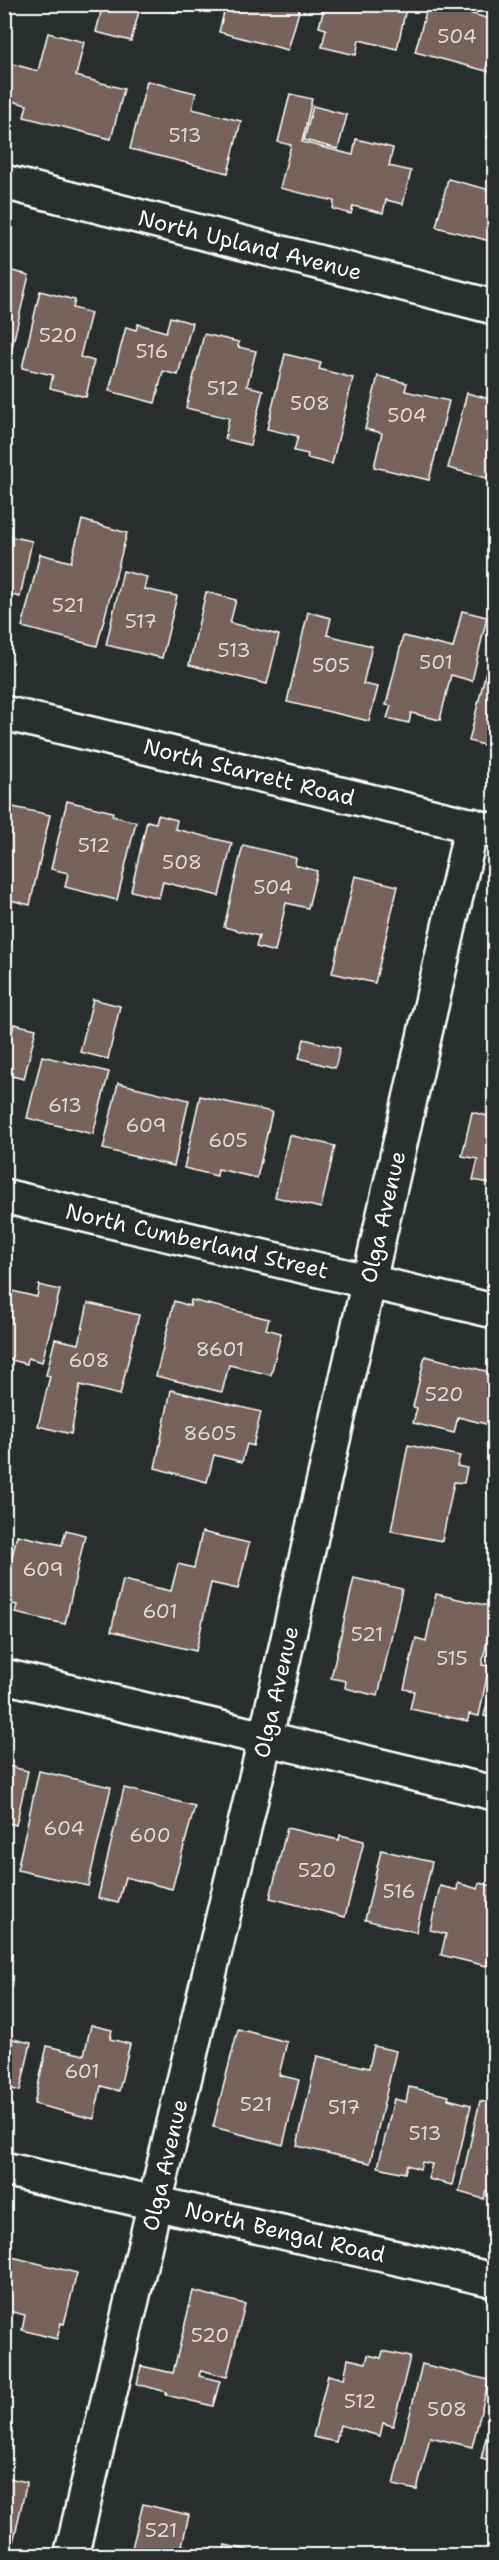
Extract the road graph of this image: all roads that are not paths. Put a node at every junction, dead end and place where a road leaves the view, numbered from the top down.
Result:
1 (4, 182) edge
2 (495, 307) edge
3 (4, 713) edge
4 (483, 828) edge
5 (4, 1196) edge
6 (369, 1281) junction
7 (495, 1311) edge
8 (4, 1676) edge
9 (266, 1736) junction
10 (495, 1793) edge
11 (4, 2169) edge
12 (156, 2202) junction
13 (495, 2280) edge
14 (71, 2556) edge

1 - 2 street, North Upland Avenue
3 - 4 street, North Starrett Road
4 - 6 street, Olga Avenue
5 - 6 street, North Cumberland Street
6 - 7 street, North Cumberland Street
6 - 9 street, Olga Avenue
8 - 9 street
9 - 10 street
9 - 12 street, Olga Avenue
11 - 12 street, North Bengal Road
12 - 13 street, North Bengal Road
12 - 14 street, Olga Avenue

